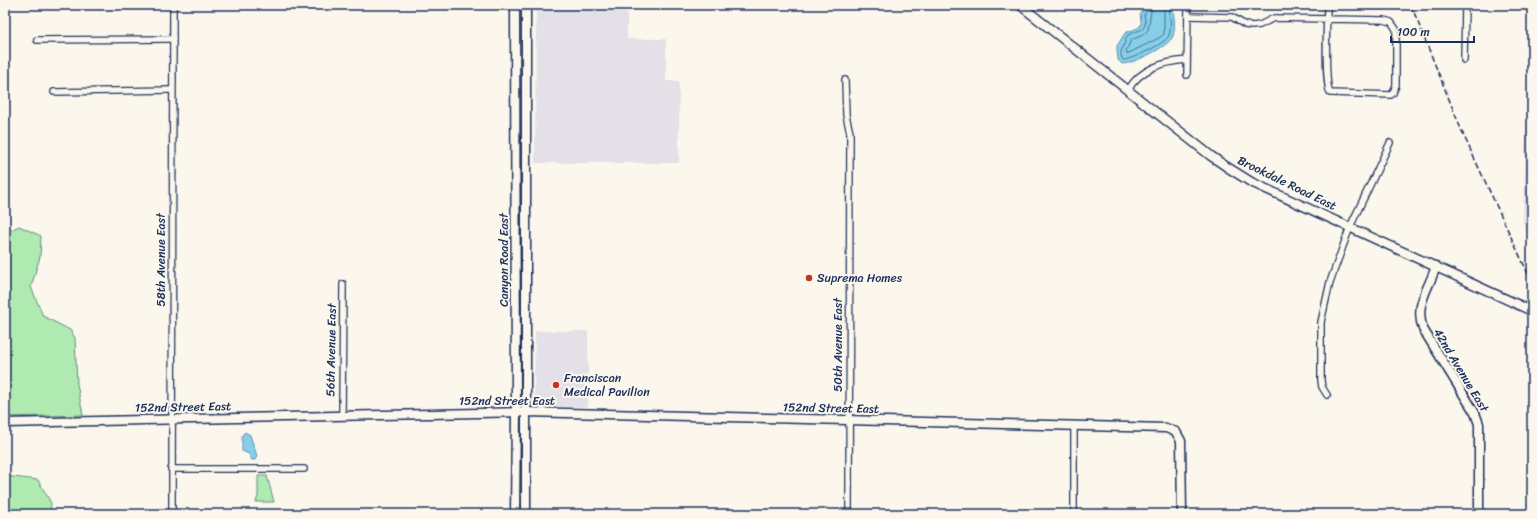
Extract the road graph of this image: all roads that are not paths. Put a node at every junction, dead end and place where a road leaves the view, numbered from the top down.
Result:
1 (173, 5) edge
2 (515, 5) edge
3 (526, 5) edge
4 (1020, 5) edge
5 (1188, 5) edge
6 (1327, 5) edge
7 (1465, 5) edge
8 (1188, 16) junction
9 (1327, 20) junction
10 (37, 40) dead end
11 (173, 40) junction
12 (1187, 60) junction
13 (1464, 60) dead end
14 (1187, 76) dead end
15 (846, 80) dead end
16 (172, 90) junction
17 (1128, 90) junction
18 (54, 92) dead end
19 (1390, 143) dead end
20 (1350, 227) junction
21 (1436, 266) junction
22 (343, 284) dead end
23 (1532, 311) edge
24 (1327, 395) dead end
25 (516, 412) junction
26 (526, 412) junction
27 (342, 416) junction
28 (171, 419) junction
29 (849, 420) junction
30 (5, 423) edge
31 (1074, 426) junction
32 (171, 469) junction
33 (304, 469) dead end
34 (172, 514) edge
35 (515, 514) edge
36 (526, 514) edge
37 (849, 514) edge
38 (1074, 514) edge
39 (1182, 514) edge
40 (1479, 514) edge

1 - 11 street, 58th Avenue East
2 - 25 main road, Canyon Road East
3 - 26 main road, Canyon Road East
4 - 17 main road, Brookdale Road East
5 - 8 street
6 - 9 street
7 - 13 street
8 - 9 street
8 - 12 street
9 - 9 street
10 - 11 street
11 - 16 street, 58th Avenue East
12 - 14 street
12 - 17 street
15 - 29 street, 50th Avenue East
16 - 18 street
16 - 28 street, 58th Avenue East
17 - 20 main road, Brookdale Road East
19 - 20 street
20 - 21 main road, Brookdale Road East
20 - 24 street
21 - 23 main road, Brookdale Road East
21 - 40 main road, 42nd Avenue East
22 - 27 street, 56th Avenue East
25 - 26 main road, 152nd Street East
25 - 27 main road, 152nd Street East
25 - 35 main road, Canyon Road East
26 - 29 main road, 152nd Street East
26 - 36 main road, Canyon Road East
27 - 28 main road, 152nd Street East
28 - 30 main road, 152nd Street East
28 - 32 street, 58th Avenue East
29 - 31 main road, 152nd Street East
29 - 37 street, 50th Avenue East
31 - 38 street
31 - 39 main road, 152nd Street East
32 - 33 street
32 - 34 street, 58th Avenue East

